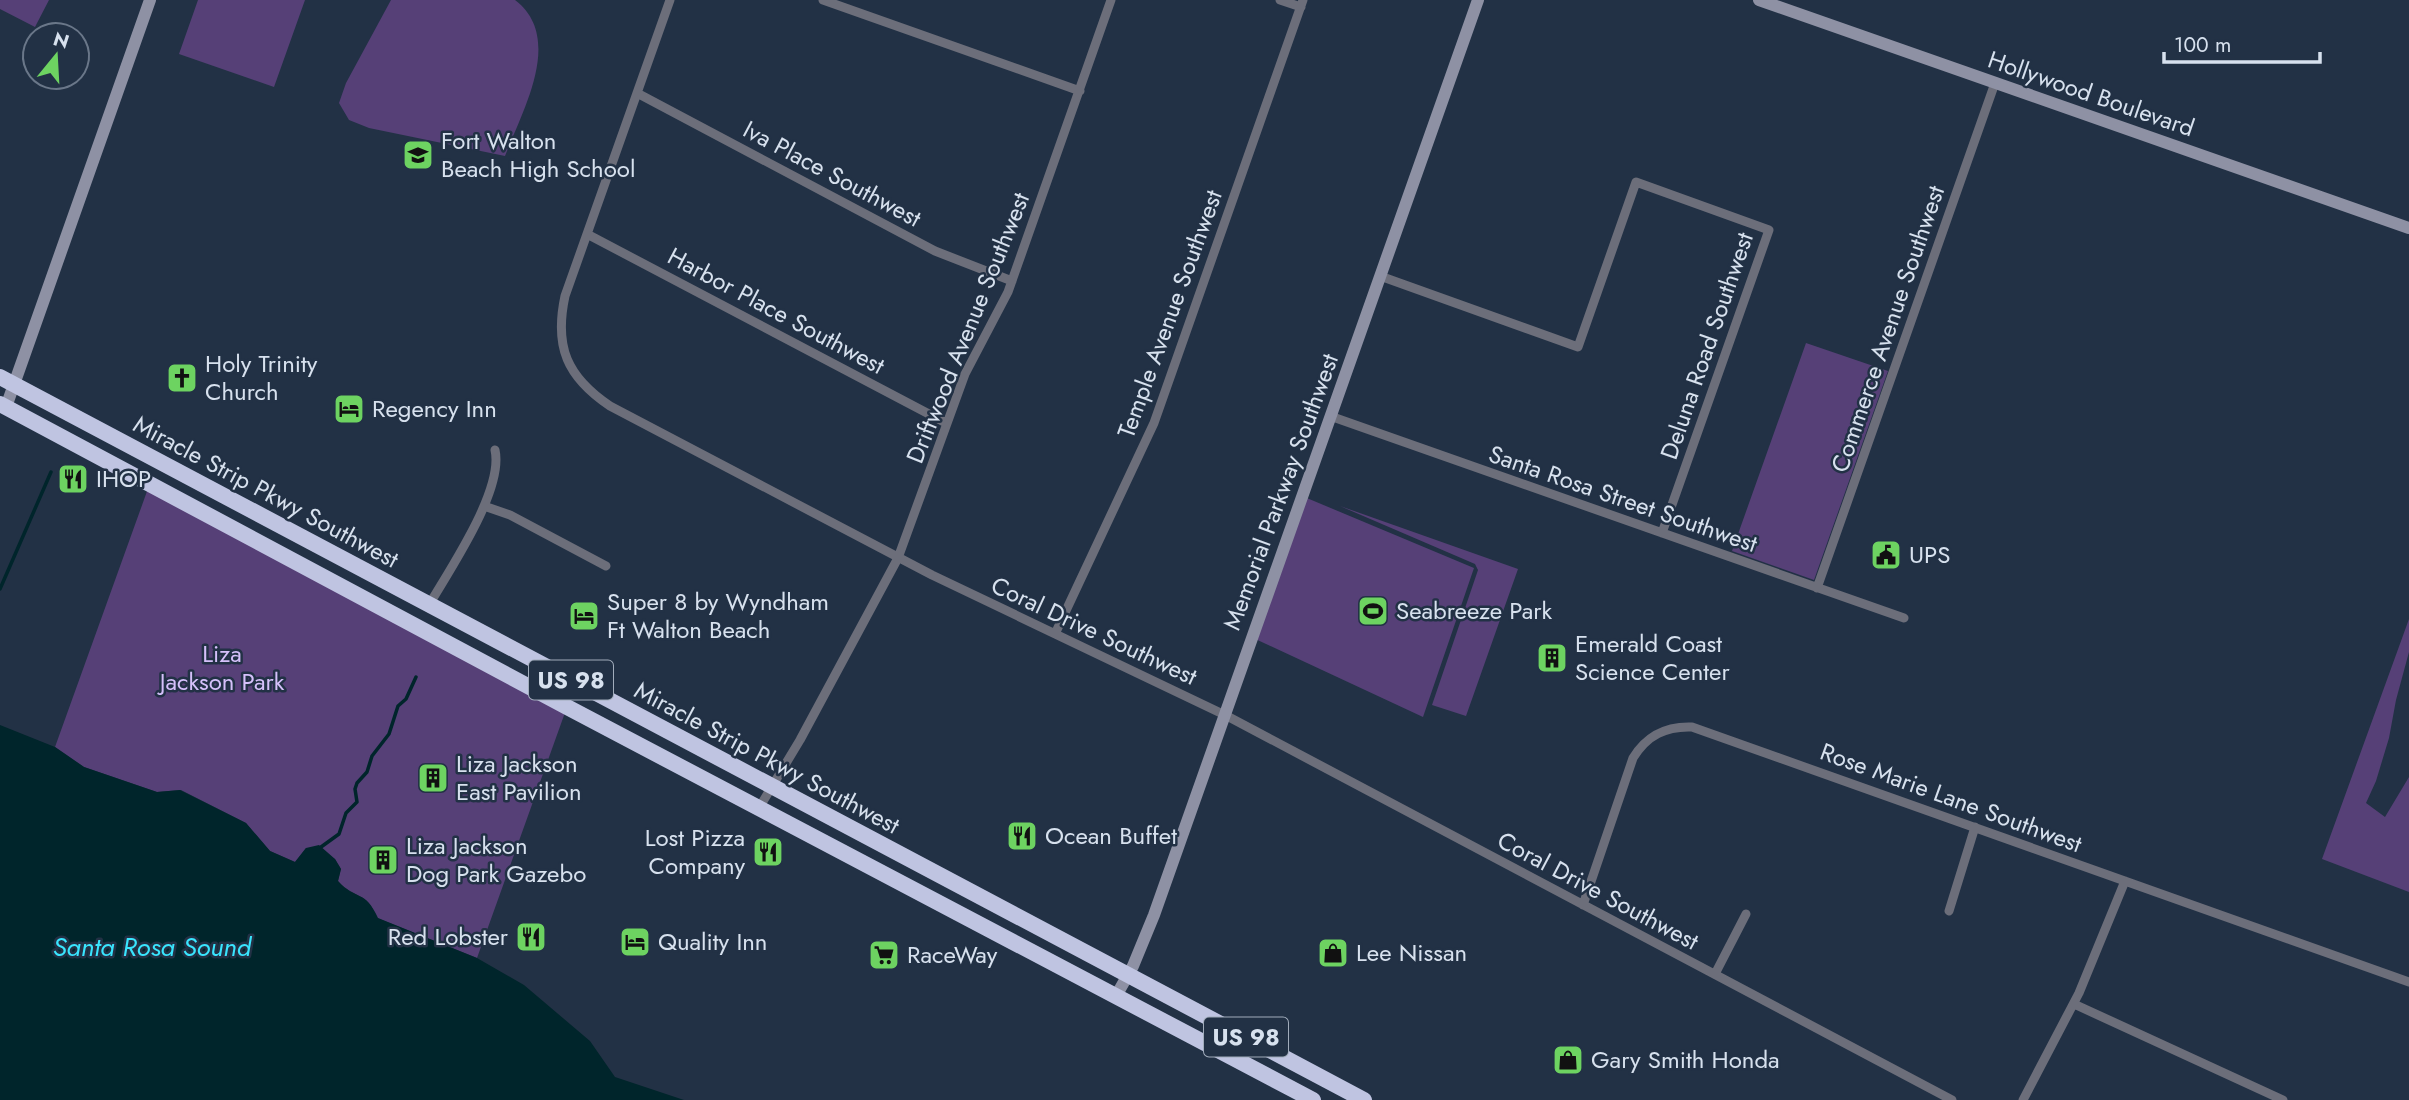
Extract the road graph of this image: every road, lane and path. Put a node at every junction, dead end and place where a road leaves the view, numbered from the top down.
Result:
1 (150, 0) edge
2 (670, 0) edge
3 (823, 0) edge
4 (1111, 0) edge
5 (1280, 0) edge
6 (1478, 0) edge
7 (1759, 0) edge
8 (1302, 4) edge
9 (1995, 83) junction
10 (1080, 90) junction
11 (637, 93) junction
12 (2409, 228) edge
13 (587, 234) junction
14 (1380, 276) junction
15 (1012, 281) junction
16 (7, 381) edge
17 (3, 405) edge
18 (1330, 416) junction
19 (946, 423) junction
20 (495, 450) dead end
21 (484, 506) junction
22 (1662, 533) junction
23 (898, 558) junction
24 (606, 565) dead end
25 (1816, 588) junction
26 (429, 605) junction
27 (1903, 618) dead end
28 (1055, 634) junction
29 (1224, 715) junction
30 (772, 786) junction
31 (759, 808) junction
32 (1975, 827) junction
33 (2125, 881) junction
34 (1583, 905) junction
35 (1949, 911) dead end
36 (1746, 914) dead end
37 (1128, 974) junction
38 (1715, 974) junction
39 (2409, 982) edge
40 (1116, 996) junction
41 (2074, 1004) junction
42 (1313, 1100) edge
43 (1364, 1100) edge
44 (1952, 1100) edge
45 (2023, 1100) edge
46 (2283, 1100) edge

1 - 16 street
2 - 11 street, Coral Drive Southwest
3 - 10 street
4 - 10 street, Driftwood Avenue Southwest
5 - 8 street
6 - 14 street, Memorial Parkway Southwest
7 - 9 street, Hollywood Boulevard
8 - 28 street, Temple Avenue Southwest
9 - 12 street, Hollywood Boulevard
9 - 25 street, Commerce Avenue Southwest
10 - 15 street, Driftwood Avenue Southwest
11 - 13 street, Coral Drive Southwest
11 - 15 street, Iva Place Southwest
13 - 19 street, Harbor Place Southwest
13 - 23 street, Coral Drive Southwest
14 - 18 street, Memorial Parkway Southwest
14 - 22 street, Deluna Road Southwest
15 - 19 street, Driftwood Avenue Southwest
16 - 17 street
16 - 26 highway, Miracle Strip Pkwy Southwest / US 98
17 - 31 highway, Miracle Strip Pkwy Southwest / US 98
18 - 22 street, Santa Rosa Street Southwest
18 - 29 street, Memorial Parkway Southwest
19 - 23 street, Driftwood Avenue Southwest
20 - 21 street
21 - 24 street
21 - 26 street
22 - 25 street, Santa Rosa Street Southwest
23 - 28 street, Coral Drive Southwest
23 - 30 street, Driftwood Avenue Southwest
25 - 27 street, Santa Rosa Street Southwest
26 - 30 highway, Miracle Strip Pkwy Southwest / US 98
28 - 29 street, Coral Drive Southwest
29 - 34 street, Coral Drive Southwest
29 - 37 street, Memorial Parkway Southwest
30 - 31 street, Driftwood Avenue Southwest
30 - 37 highway, Miracle Strip Pkwy Southwest / US 98
31 - 40 highway, Miracle Strip Pkwy Southwest / US 98
32 - 33 street, Rose Marie Lane Southwest
32 - 34 street, Rose Marie Lane Southwest
32 - 35 street
33 - 39 street, Rose Marie Lane Southwest
33 - 41 street
34 - 38 street, Coral Drive Southwest
36 - 38 street
37 - 40 street, Memorial Parkway Southwest
37 - 43 highway, Miracle Strip Pkwy Southwest / US 98
38 - 44 street, Coral Drive Southwest
40 - 42 highway, Miracle Strip Pkwy Southwest / US 98
41 - 45 street
41 - 46 street

